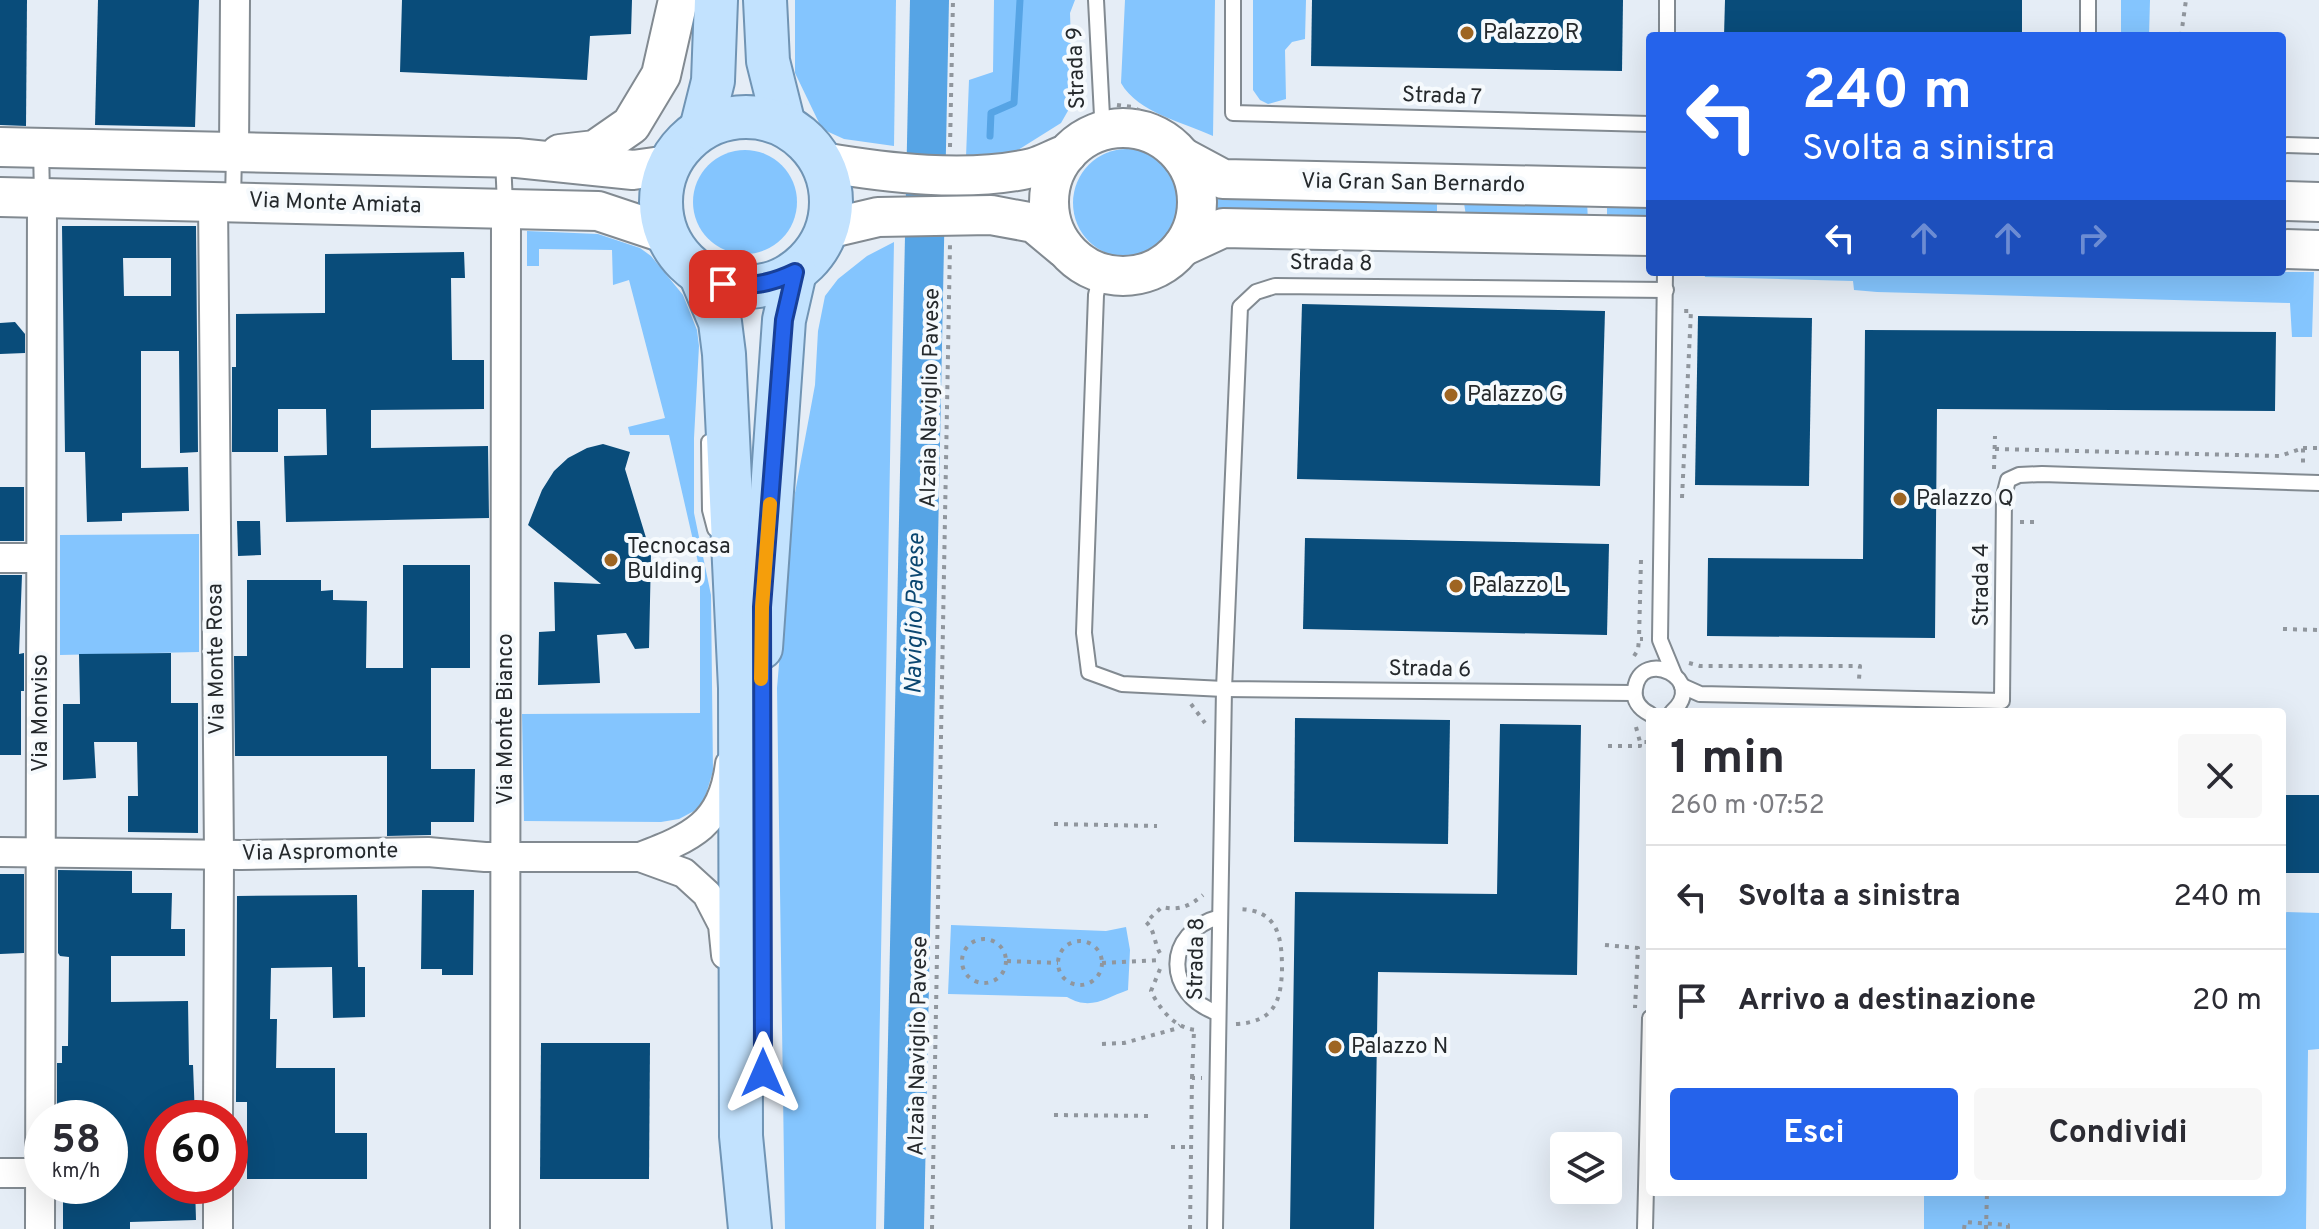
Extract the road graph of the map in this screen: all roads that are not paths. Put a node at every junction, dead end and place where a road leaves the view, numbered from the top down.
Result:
1 (235, 0) edge
2 (678, 0) edge
3 (716, 0) edge
4 (765, 0) edge
5 (1096, 0) edge
6 (1233, 0) edge
7 (1667, 0) edge
8 (2088, 0) edge
9 (1667, 32) edge
10 (2088, 32) edge
11 (1646, 124) edge
12 (784, 125) junction
13 (701, 129) junction
14 (1081, 143) junction
15 (2286, 145) edge
16 (2319, 146) edge
17 (0, 147) edge
18 (41, 148) junction
19 (234, 152) junction
20 (1182, 157) junction
21 (510, 158) junction
22 (822, 162) junction
23 (669, 165) junction
24 (1646, 188) edge
25 (0, 197) edge
26 (42, 198) junction
27 (223, 201) junction
28 (2286, 201) edge
29 (2319, 202) edge
30 (506, 210) junction
31 (827, 229) junction
32 (667, 234) junction
33 (1646, 236) edge
34 (1182, 247) junction
35 (1064, 248) junction
36 (2286, 249) edge
37 (2319, 250) edge
38 (795, 272) junction
39 (1101, 273) junction
40 (700, 274) junction
41 (1665, 276) edge
42 (1666, 290) junction
43 (720, 322) junction
44 (2319, 483) edge
45 (0, 558) edge
46 (41, 558) junction
47 (733, 558) junction
48 (737, 637) junction
49 (1660, 640) junction
50 (1645, 673) junction
51 (1224, 689) junction
52 (1634, 693) junction
53 (1677, 693) edge
54 (1646, 714) edge
55 (0, 852) edge
56 (41, 853) junction
57 (219, 854) junction
58 (506, 856) junction
59 (640, 857) junction
60 (1220, 917) junction
61 (1218, 1013) junction
62 (740, 1064) junction
63 (40, 1100) edge
64 (218, 1100) edge
65 (0, 1173) edge
66 (24, 1173) edge
67 (1646, 1187) edge
68 (40, 1204) edge
69 (218, 1204) edge
70 (40, 1229) edge
71 (218, 1229) edge
72 (505, 1229) edge
73 (750, 1229) edge
74 (757, 1229) edge
75 (1215, 1229) edge
76 (1645, 1229) edge

1 - 19 street
2 - 21 main road
3 - 13 main road
4 - 12 main road
5 - 14 lane, Strada 9
6 - 11 lane, Strada 7
7 - 9 lane
8 - 10 lane
12 - 13 main road
12 - 22 main road
13 - 23 main road
14 - 20 main road
14 - 22 main road
14 - 35 main road
15 - 16 lane
17 - 18 main road
18 - 19 main road
18 - 26 lane
19 - 21 main road
19 - 27 lane
20 - 24 main road, Via Gran San Bernardo
20 - 34 main road
21 - 23 main road
21 - 30 lane
22 - 31 main road
23 - 32 main road
25 - 26 main road, Via Monte Amiata
26 - 27 main road, Via Monte Amiata
26 - 46 street, Via Monviso
27 - 30 main road, Via Monte Amiata
27 - 57 street, Via Monte Rosa
28 - 29 main road
30 - 32 main road, Via Monte Amiata
30 - 58 street, Via Monte Bianco
31 - 35 main road
31 - 38 main road
32 - 40 main road
33 - 34 main road
34 - 39 main road
35 - 39 main road
36 - 37 main road
38 - 40 main road
38 - 74 main road
39 - 51 lane
40 - 43 main road
41 - 42 lane
42 - 49 lane
42 - 51 lane, Strada 8
43 - 47 main road
43 - 47 lane
44 - 53 lane, Strada 4
45 - 46 street
46 - 56 street, Via Monviso
47 - 48 main road
48 - 59 street
48 - 62 main road
49 - 50 lane
49 - 53 lane
50 - 52 lane
50 - 53 lane, Strada 4
51 - 52 lane, Strada 6
51 - 60 lane, Strada 8
52 - 54 lane
55 - 56 street, Via Aspromonte
56 - 57 street, Via Aspromonte
56 - 63 street, Via Monviso
57 - 58 street, Via Aspromonte
57 - 64 street, Via Monte Rosa
58 - 59 street, Via Aspromonte
58 - 72 street, Via Monte Bianco
59 - 62 street
60 - 61 lane, Strada 8
60 - 61 lane
61 - 75 lane, Strada 8
62 - 73 main road
65 - 66 street
67 - 76 lane
68 - 70 street, Via Monviso
69 - 71 street

